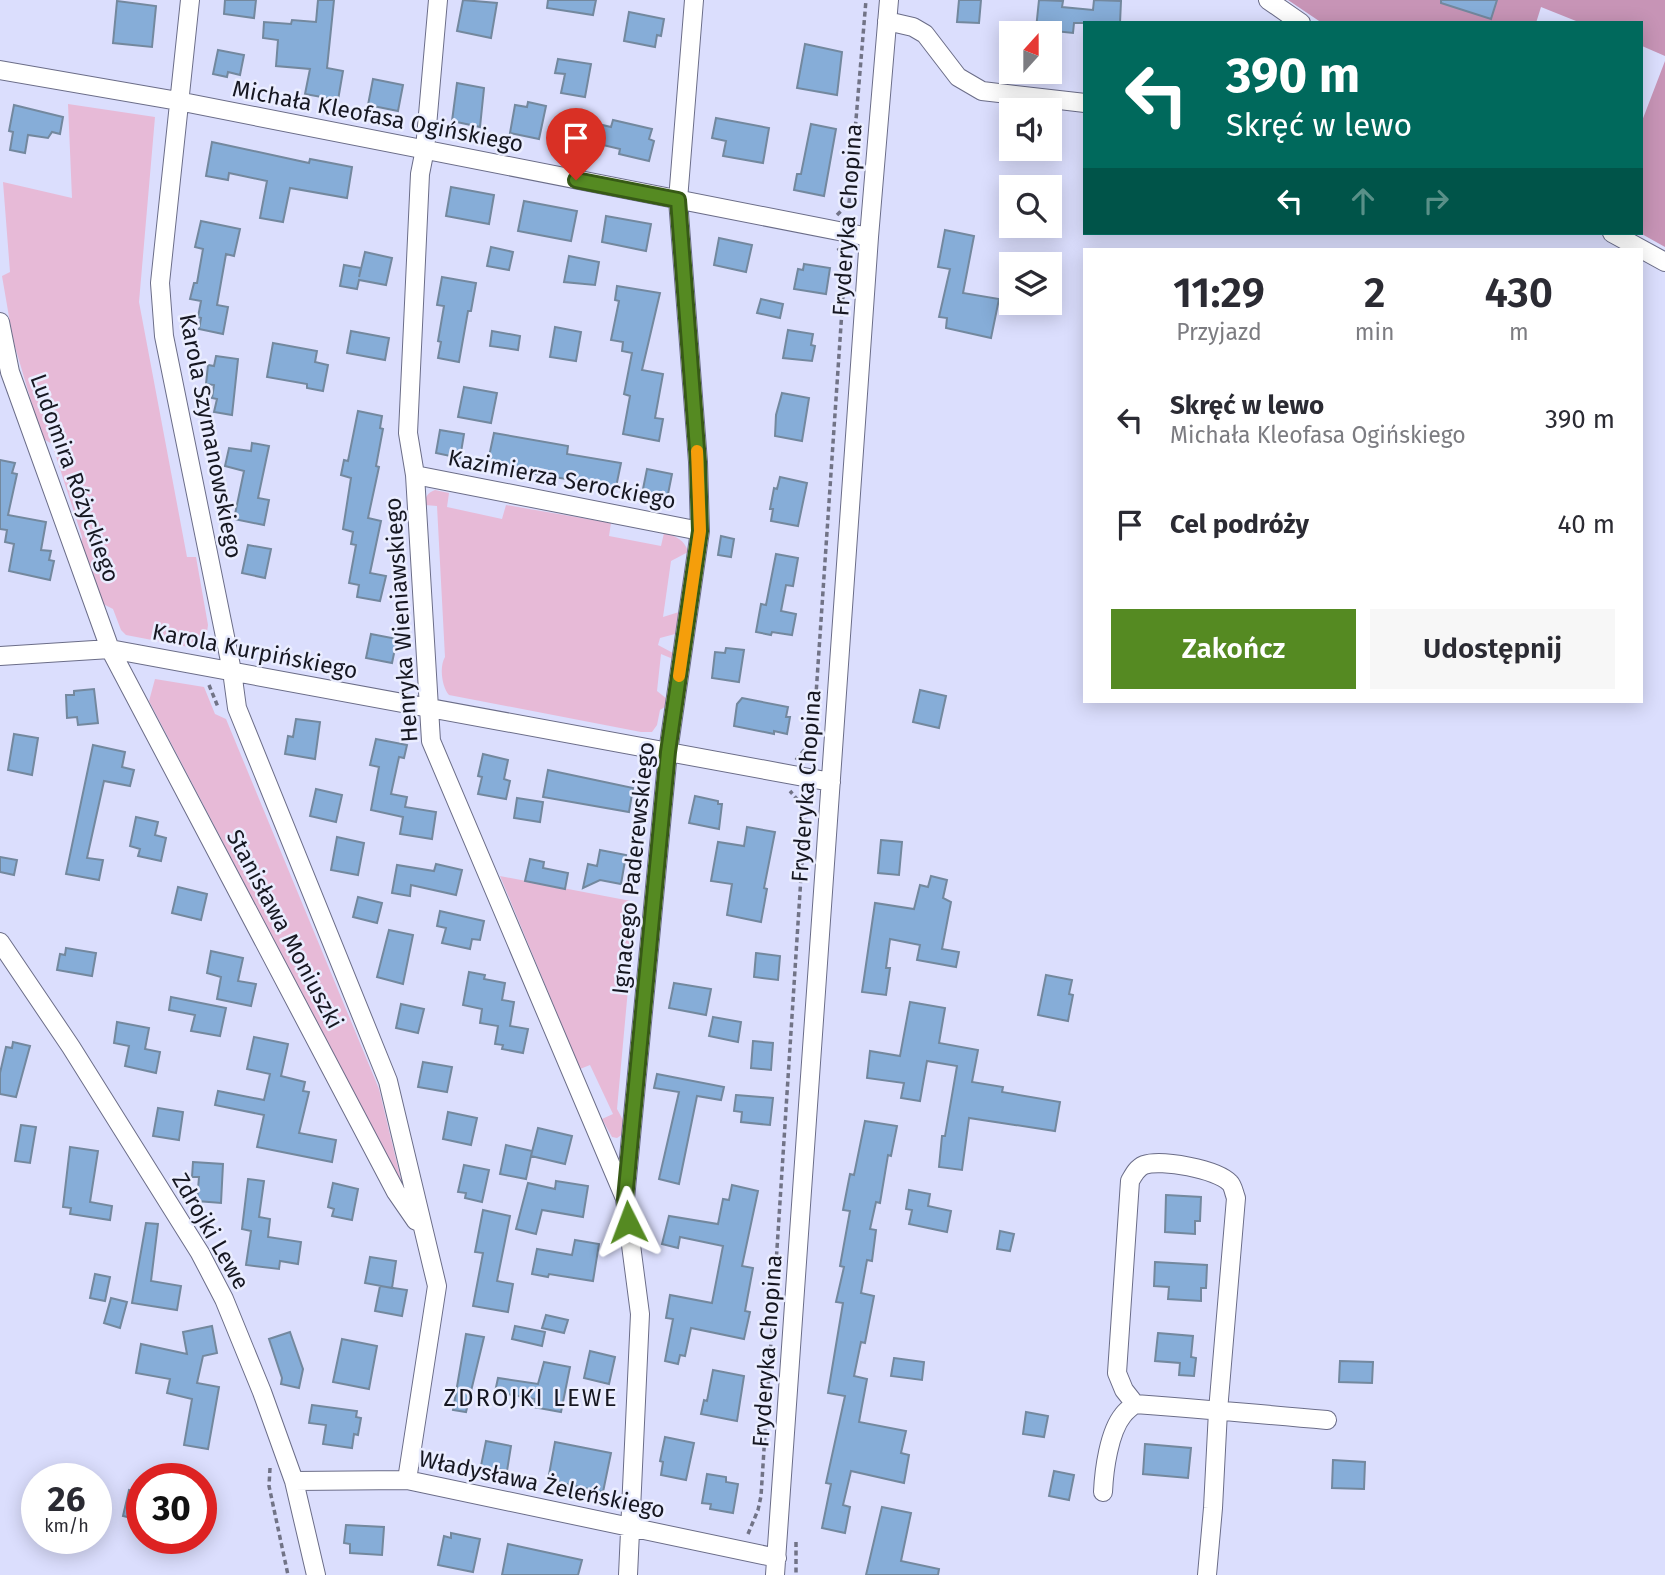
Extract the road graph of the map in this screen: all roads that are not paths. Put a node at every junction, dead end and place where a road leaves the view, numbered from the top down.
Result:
1 (190, 0) edge
2 (438, 0) edge
3 (694, 0) edge
4 (889, 0) edge
5 (1268, 0) edge
6 (887, 21) junction
7 (1298, 21) edge
8 (0, 70) edge
9 (178, 101) junction
10 (1083, 103) edge
11 (425, 149) junction
12 (678, 200) junction
13 (1616, 235) edge
14 (869, 236) junction
15 (1639, 248) edge
16 (1643, 250) edge
17 (1665, 262) edge
18 (0, 323) edge
19 (415, 475) junction
20 (700, 531) junction
21 (110, 649) junction
22 (0, 656) edge
23 (232, 671) junction
24 (430, 709) junction
25 (668, 752) junction
26 (831, 782) junction
27 (0, 942) edge
28 (625, 1199) junction
29 (422, 1229) junction
30 (1135, 1404) junction
31 (1218, 1411) junction
32 (1327, 1420) dead end
33 (407, 1480) junction
34 (294, 1481) junction
35 (1103, 1492) dead end
36 (630, 1528) junction
37 (776, 1566) edge
38 (316, 1575) edge
39 (628, 1575) edge
40 (1207, 1575) edge

1 - 9 street, Karola Szymanowskiego
2 - 11 street, Henryka Wieniawskiego
3 - 12 street, Ignacego Paderewskiego
4 - 6 street, Fryderyka Chopina
5 - 7 street
6 - 10 street
6 - 14 street, Fryderyka Chopina
8 - 9 street, Michała Kleofasa Ogińskiego
9 - 11 street, Michała Kleofasa Ogińskiego
9 - 23 street, Karola Szymanowskiego
11 - 12 street, Michała Kleofasa Ogińskiego
11 - 19 street, Henryka Wieniawskiego
12 - 14 street, Michała Kleofasa Ogińskiego
12 - 20 street, Ignacego Paderewskiego
13 - 15 street
14 - 26 street, Fryderyka Chopina
16 - 17 street
18 - 21 street, Ludomira Różyckiego
19 - 20 street, Kazimierza Serockiego
19 - 24 street, Henryka Wieniawskiego
20 - 25 street, Ignacego Paderewskiego
21 - 22 street, Karola Kurpińskiego
21 - 23 street, Karola Kurpińskiego
21 - 29 street, Stanisława Moniuszki
23 - 24 street, Karola Kurpińskiego
23 - 29 street, Stanisława Moniuszki
24 - 25 street, Karola Kurpińskiego
24 - 28 street, Henryka Wieniawskiego
25 - 26 street, Karola Kurpińskiego
25 - 28 street, Ignacego Paderewskiego
26 - 37 street, Fryderyka Chopina
27 - 34 street, Zdrojki Lewe
28 - 36 street, Ignacego Paderewskiego
29 - 33 street, Stanisława Moniuszki
30 - 31 street
30 - 31 street
30 - 35 street
31 - 32 street
31 - 40 street
33 - 34 street, Władysława Żeleńskiego
33 - 36 street, Władysława Żeleńskiego
34 - 38 street, Zdrojki Lewe
36 - 37 street, Władysława Żeleńskiego
36 - 39 street, Ignacego Paderewskiego

